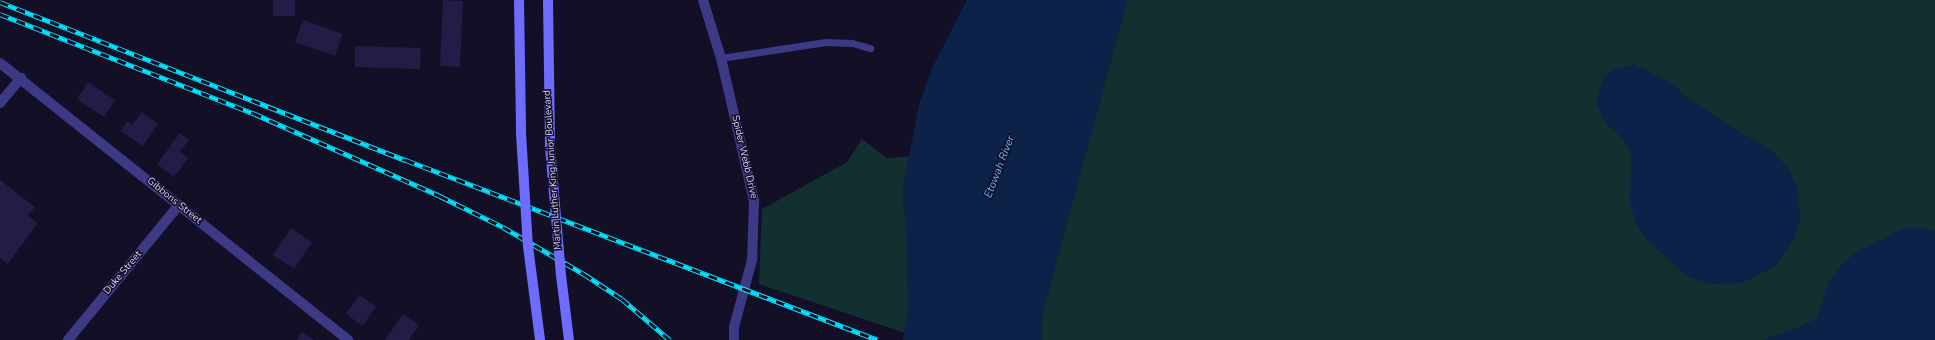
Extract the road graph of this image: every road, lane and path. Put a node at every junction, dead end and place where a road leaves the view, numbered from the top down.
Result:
1 (519, 0) edge
2 (548, 0) edge
3 (703, 0) edge
4 (870, 48) dead end
5 (721, 58) junction
6 (0, 63) edge
7 (21, 78) junction
8 (0, 103) edge
9 (180, 205) junction
10 (68, 340) edge
11 (348, 340) edge
12 (540, 340) edge
13 (569, 340) edge
14 (734, 340) edge

1 - 12 main road, bridge
2 - 13 main road, Martin Luther King Junior Boulevard, bridge
3 - 5 street, Spider Webb Drive
4 - 5 lane
5 - 14 street, Spider Webb Drive
6 - 7 street, Gibbons Street
7 - 8 street
7 - 9 street, Gibbons Street
9 - 10 street, Duke Street
9 - 11 street, Gibbons Street

